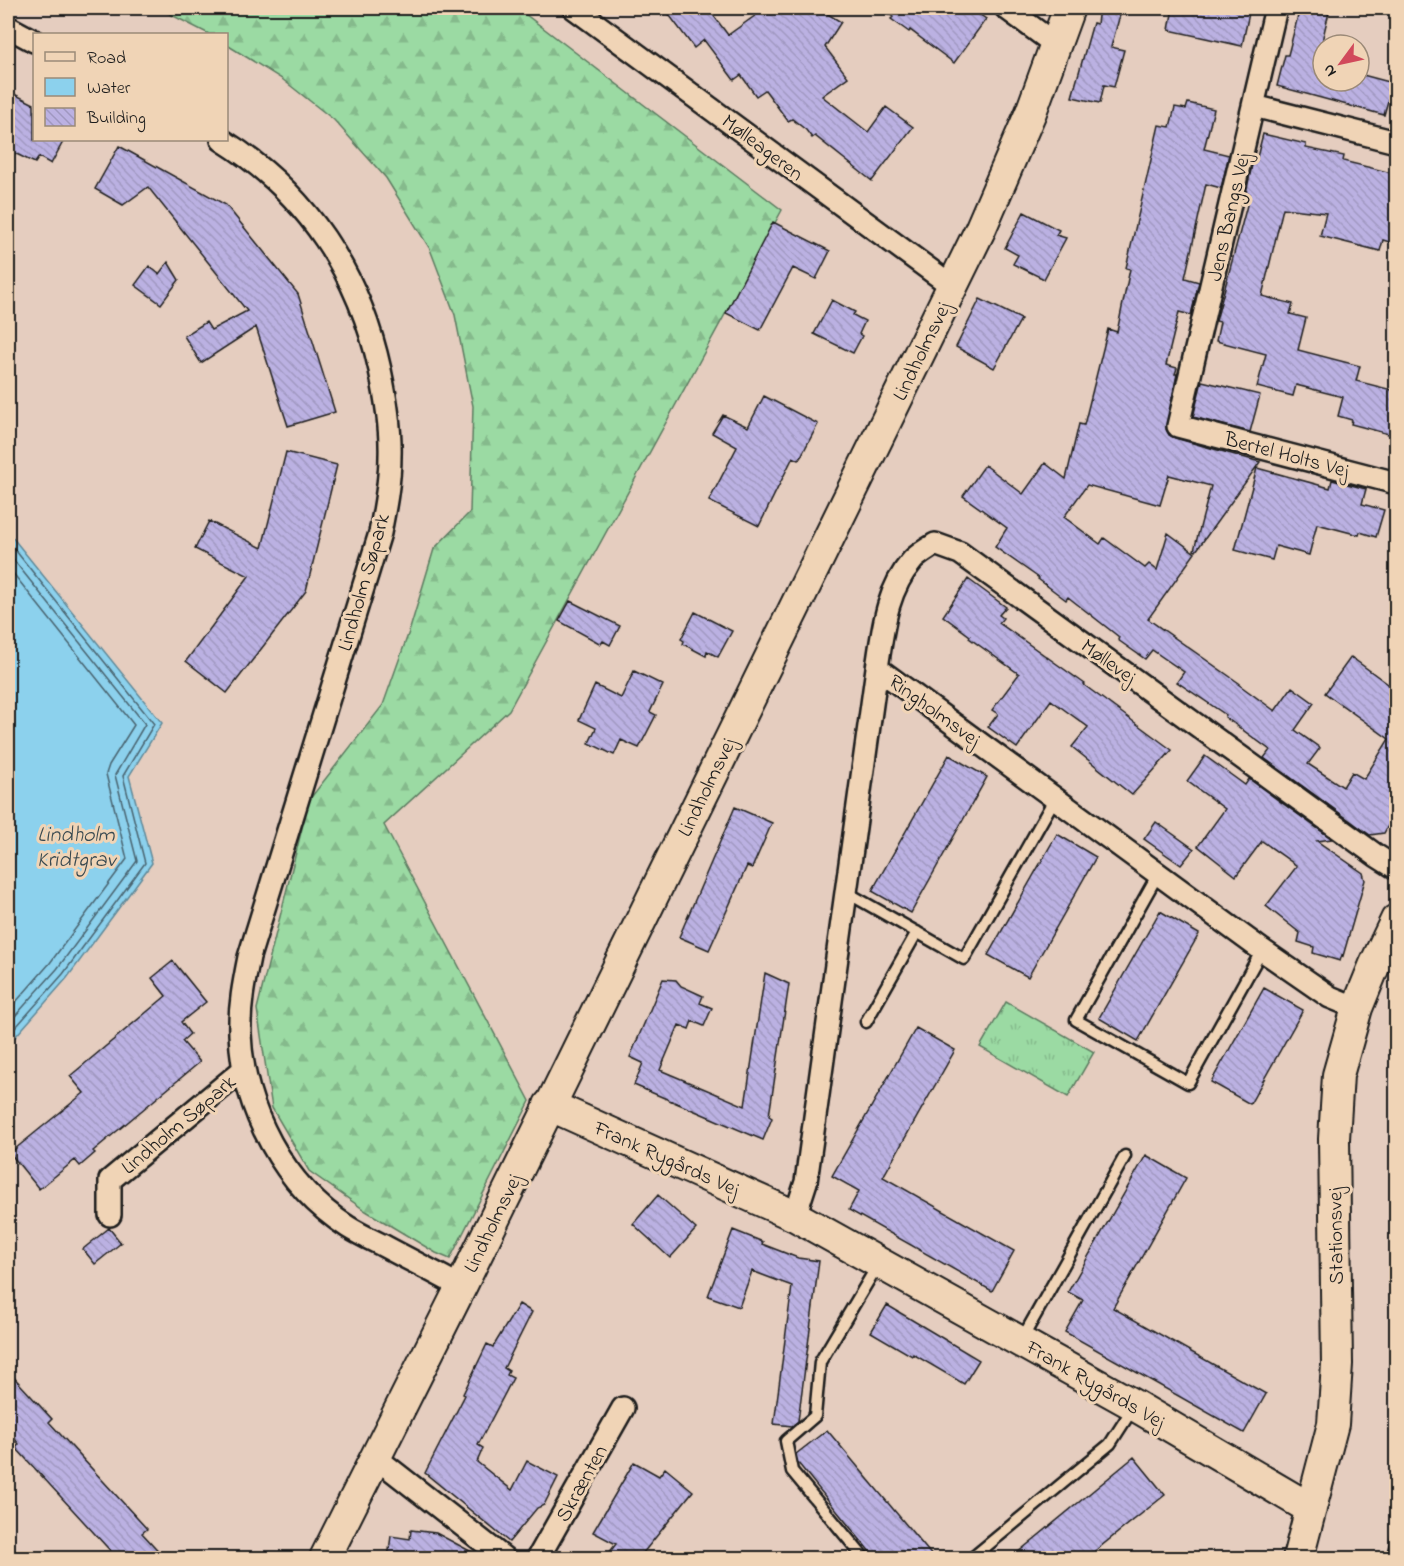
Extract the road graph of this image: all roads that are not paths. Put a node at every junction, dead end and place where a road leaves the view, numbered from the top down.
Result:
1 (574, 8) edge
2 (1006, 8) edge
3 (1069, 8) edge
4 (1276, 8) edge
5 (8, 27) edge
6 (33, 40) edge
7 (1056, 45) junction
8 (1254, 106) junction
9 (224, 141) edge
10 (1396, 142) edge
11 (952, 286) junction
12 (1178, 426) joint
13 (1396, 483) edge
14 (877, 668) junction
15 (1055, 798) junction
16 (1396, 868) edge
17 (1158, 874) junction
18 (846, 892) junction
19 (1396, 920) edge
20 (917, 932) junction
21 (1262, 950) junction
22 (1357, 1008) junction
23 (866, 1022) dead end
24 (244, 1069) junction
25 (549, 1105) junction
26 (1125, 1156) dead end
27 (110, 1215) dead end
28 (795, 1216) junction
29 (879, 1263) junction
30 (461, 1287) junction
31 (1021, 1341) junction
32 (1134, 1405) junction
33 (623, 1408) dead end
34 (375, 1457) junction
35 (1311, 1509) junction
36 (480, 1550) edge
37 (325, 1558) edge
38 (504, 1558) edge
39 (538, 1558) edge
40 (864, 1558) edge
41 (972, 1558) edge
42 (1298, 1558) edge

1 - 11 street, Mølleageren
2 - 7 street
3 - 7 street, Lindholmsvej
4 - 8 street, Jens Bangs Vej
5 - 6 street
7 - 11 street, Lindholmsvej
8 - 10 street
8 - 12 street, Jens Bangs Vej
9 - 24 street, Lindholm Søpark
11 - 25 street, Lindholmsvej
12 - 13 street, Bertel Holts Vej
14 - 15 street, Ringholmsvej
14 - 16 street, Møllevej
14 - 18 street, Ringholmsvej
15 - 17 street, Ringholmsvej
15 - 20 lane
17 - 21 street, Ringholmsvej
17 - 21 lane
18 - 20 lane
18 - 28 street, Ringholmsvej
19 - 22 street, Stationsvej
20 - 23 lane
21 - 22 street, Ringholmsvej
22 - 35 street, Stationsvej
24 - 27 street, Lindholm Søpark
24 - 30 street, Lindholm Søpark
25 - 28 street, Frank Rygårds Vej
25 - 30 street, Lindholmsvej
26 - 31 lane
28 - 29 street, Frank Rygårds Vej
29 - 31 street, Frank Rygårds Vej
29 - 40 lane
30 - 34 street, Lindholmsvej
31 - 32 street, Frank Rygårds Vej
32 - 35 street, Frank Rygårds Vej
32 - 41 lane
33 - 39 street, Skrænten
34 - 36 street
34 - 37 street, Lindholmsvej
35 - 42 street, Stationsvej
36 - 38 street

